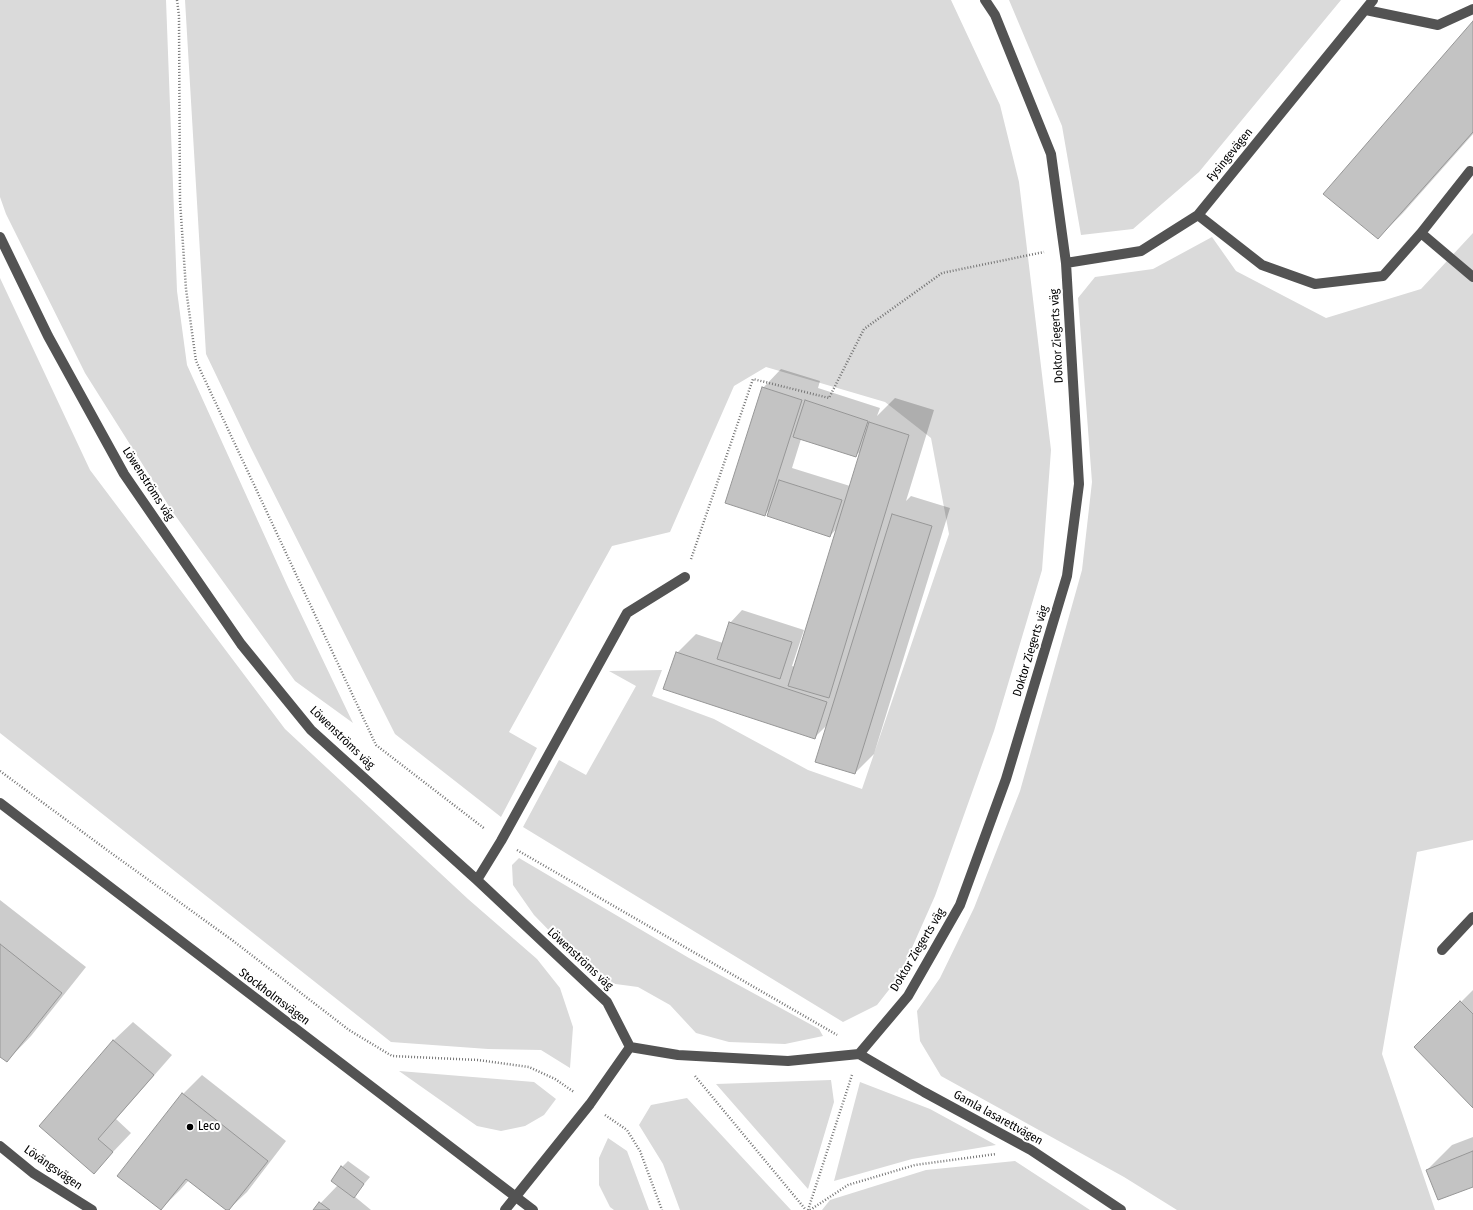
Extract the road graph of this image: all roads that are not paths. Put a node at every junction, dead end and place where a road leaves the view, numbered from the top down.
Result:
1 (985, 0) edge
2 (1373, 0) edge
3 (1473, 9) edge
4 (1366, 10) junction
5 (1470, 171) dead end
6 (1198, 215) junction
7 (1421, 233) junction
8 (0, 237) edge
9 (1066, 263) junction
10 (1473, 277) edge
11 (685, 577) road end
12 (0, 803) edge
13 (478, 880) junction
14 (1473, 917) edge
15 (1442, 950) dead end
16 (630, 1047) junction
17 (859, 1054) junction
18 (0, 1146) edge
19 (514, 1196) junction
20 (92, 1210) edge
21 (504, 1210) edge
22 (533, 1210) edge
23 (1121, 1210) edge

1 - 9 street, Doktor Ziegerts väg
2 - 4 street, Fysingevägen
3 - 4 street
4 - 6 street, Fysingevägen
5 - 7 street
6 - 7 street
6 - 9 street, Fysingevägen
7 - 10 street
8 - 13 street, Löwenströms väg
9 - 17 street, Doktor Ziegerts väg
11 - 13 street
12 - 19 street, Stockholmsvägen
13 - 16 street, Löwenströms väg
14 - 15 street
16 - 17 street
16 - 19 street
17 - 23 street, Gamla lasarettvägen
18 - 20 street, Lövängsvägen
19 - 21 street
19 - 22 street, Stockholmsvägen

